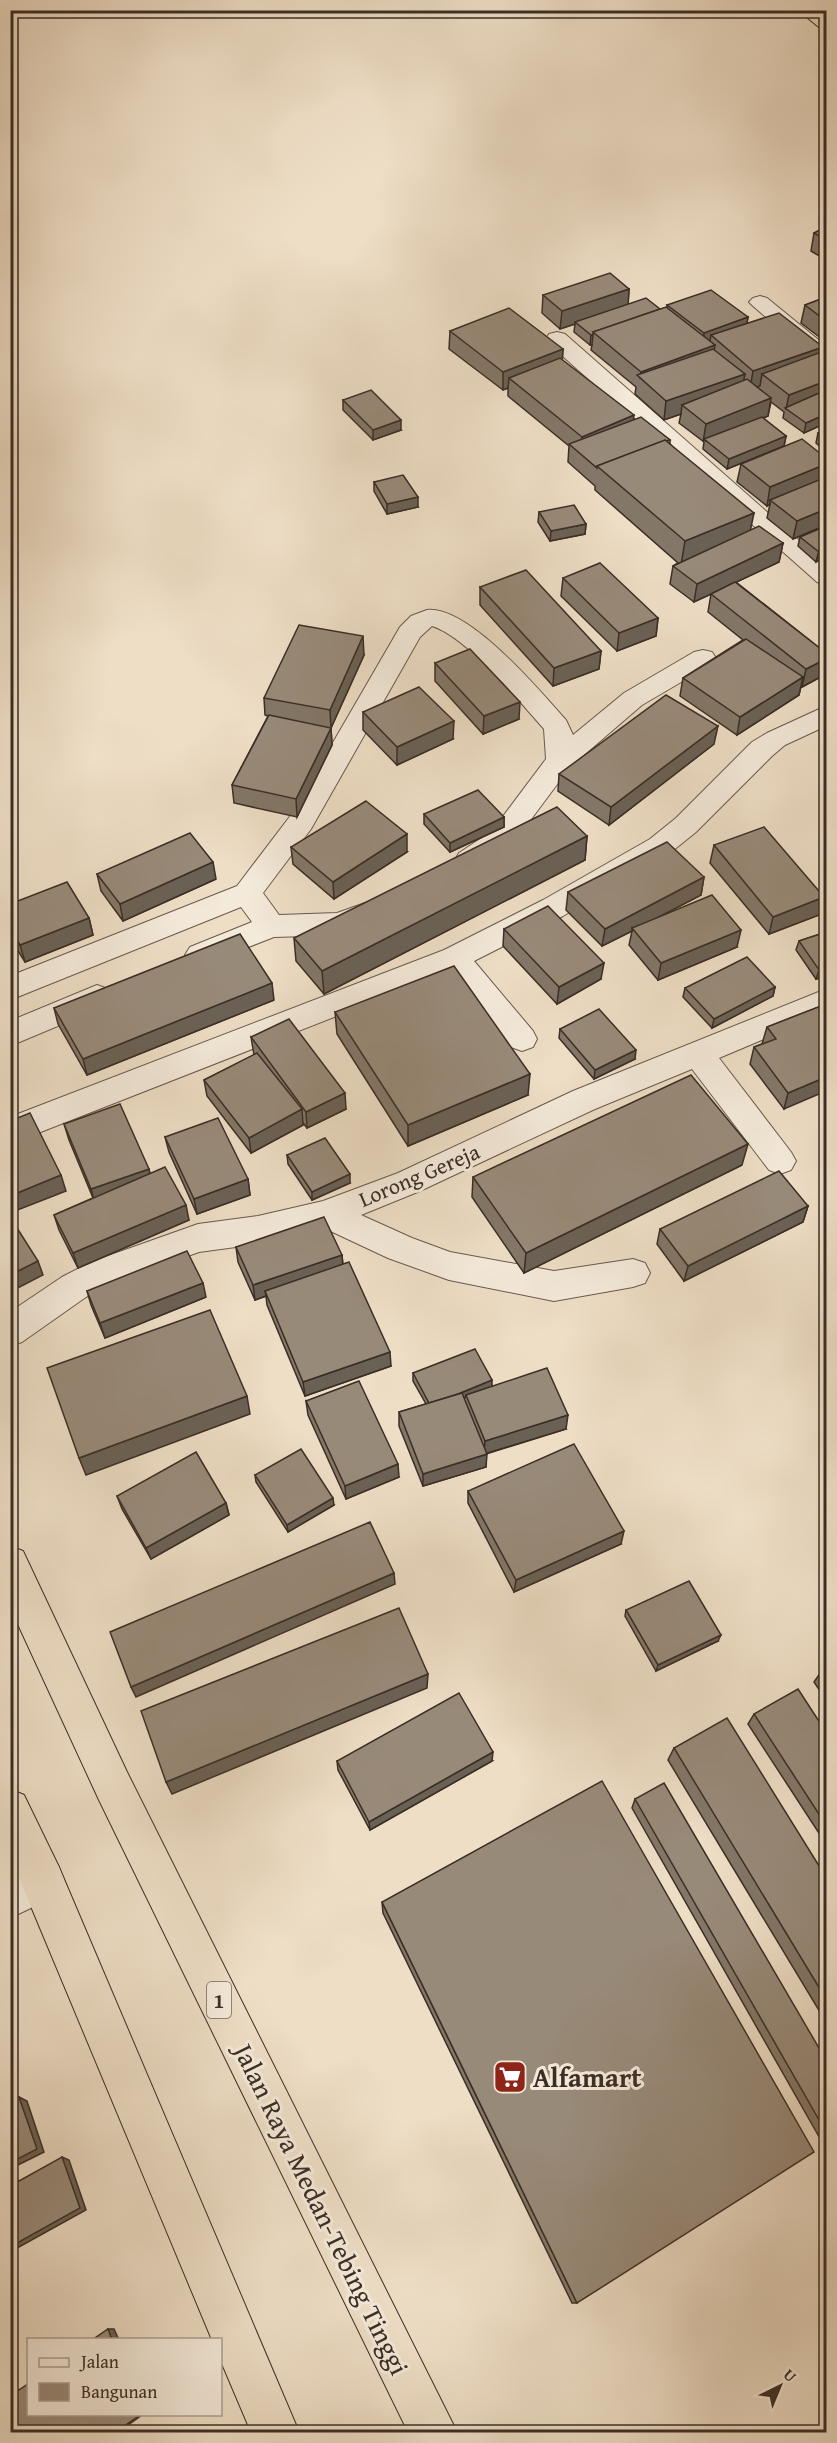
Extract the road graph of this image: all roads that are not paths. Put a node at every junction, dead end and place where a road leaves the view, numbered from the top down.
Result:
1 (806, 10) edge
2 (826, 24) edge
3 (760, 302) dead end
4 (557, 339) dead end
5 (826, 357) edge
6 (826, 577) edge
7 (703, 658) dead end
8 (826, 715) edge
9 (560, 760) junction
10 (443, 877) edge
11 (247, 893) junction
12 (392, 903) edge
13 (271, 926) junction
14 (454, 958) junction
15 (173, 966) edge
16 (119, 988) edge
17 (10, 989) edge
18 (826, 1001) edge
19 (14, 1024) edge
20 (522, 1039) dead end
21 (698, 1054) junction
22 (10, 1131) edge
23 (780, 1161) dead end
24 (326, 1214) junction
25 (633, 1273) dead end
26 (10, 1331) edge
27 (10, 1564) edge
28 (10, 1809) edge
29 (27, 1888) edge
30 (275, 2433) edge
31 (433, 2433) edge

1 - 2 highway
3 - 5 street
4 - 6 street
7 - 9 street
8 - 14 street
9 - 10 street
9 - 11 street
11 - 13 street
11 - 17 street
12 - 13 street
13 - 15 street
14 - 20 street
14 - 22 street
16 - 19 street
18 - 21 street, Lorong Gereja
21 - 23 street
21 - 24 street, Lorong Gereja
24 - 25 street
24 - 26 street, Lorong Gereja
27 - 31 highway, Jalan Raya Medan-Tebing Tinggi / 1
28 - 29 highway
29 - 30 highway

